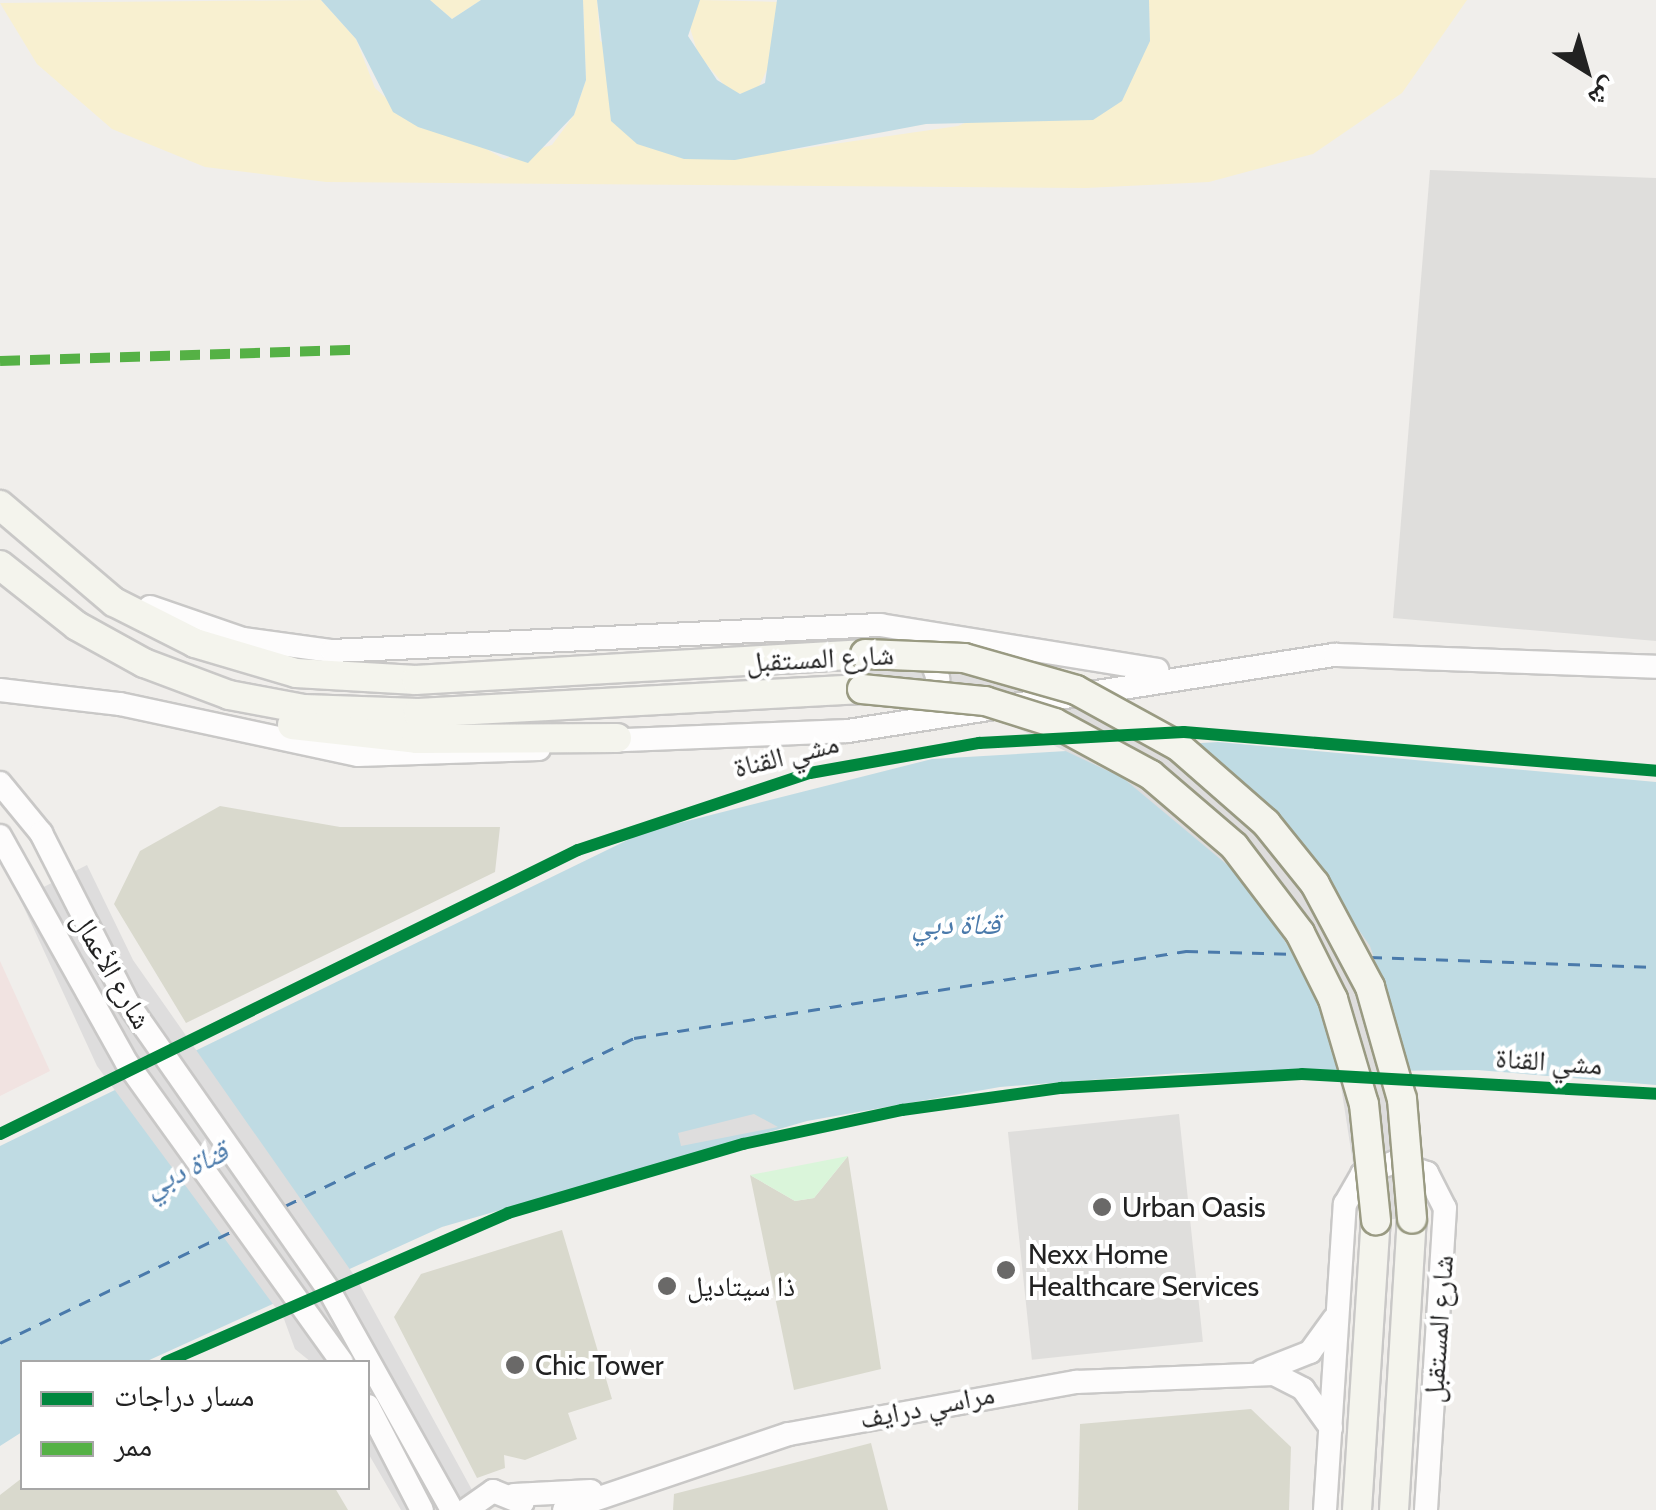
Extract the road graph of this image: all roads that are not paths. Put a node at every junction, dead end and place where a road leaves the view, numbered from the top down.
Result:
1 (0, 505) edge
2 (0, 565) edge
3 (77, 576) junction
4 (900, 626) junction
5 (1656, 667) edge
6 (1200, 671) junction
7 (0, 690) edge
8 (228, 696) junction
9 (914, 718) junction
10 (617, 738) junction
11 (0, 782) edge
12 (0, 836) edge
13 (1334, 1318) junction
14 (341, 1360) edge
15 (368, 1360) edge
16 (370, 1363) edge
17 (1259, 1371) junction
18 (370, 1410) edge
19 (1331, 1428) junction
20 (604, 1490) junction
21 (520, 1502) edge
22 (422, 1510) edge
23 (452, 1510) edge
24 (466, 1510) edge
25 (564, 1510) edge
26 (1325, 1510) edge
27 (1358, 1510) edge
28 (1394, 1510) edge
29 (1426, 1510) edge

1 - 3 main road, شارع المستقبل
2 - 8 main road, شارع المستقبل
3 - 4 street
3 - 28 main road, شارع المستقبل, bridge
4 - 6 street
4 - 9 street
5 - 6 street
6 - 9 street
7 - 10 street
8 - 10 main road
8 - 27 main road, شارع المستقبل, bridge
9 - 10 street
11 - 15 street, شارع الأعمال
12 - 14 street, شارع الأعمال
13 - 17 street, مراسي درايف
13 - 19 street, شارع المستقبل
13 - 29 street, شارع المستقبل
16 - 23 street, شارع الأعمال
17 - 19 street, مراسي درايف
17 - 20 street, مراسي درايف
18 - 22 street
19 - 26 street, شارع المستقبل
20 - 21 street, مراسي درايف
20 - 25 street, مراسي درايف
21 - 24 street, مراسي درايف

